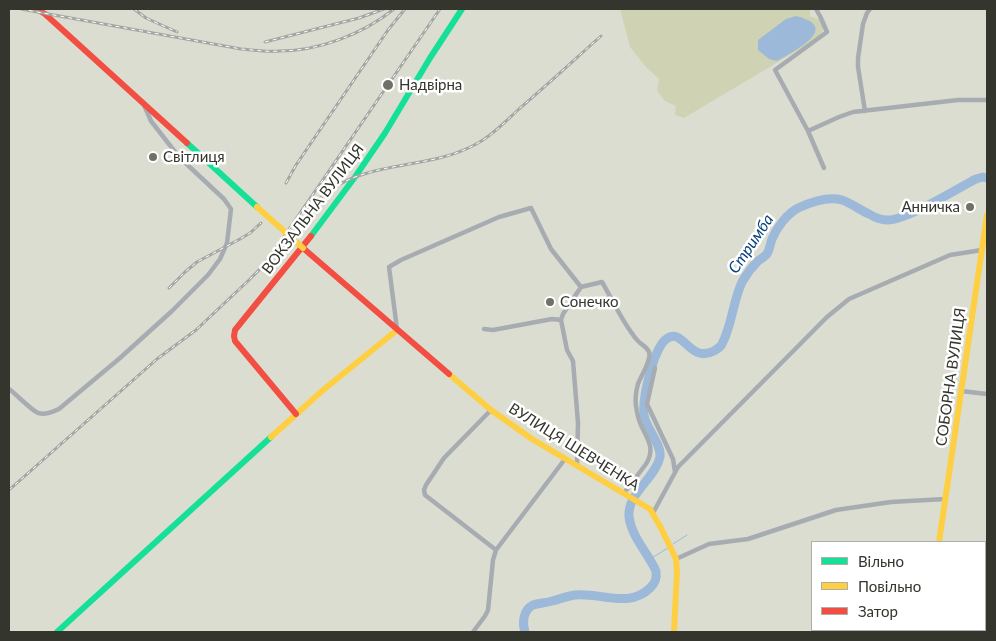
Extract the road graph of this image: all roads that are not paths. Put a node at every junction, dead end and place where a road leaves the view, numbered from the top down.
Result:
1 (37, 9) edge
2 (462, 9) edge
3 (816, 9) edge
4 (870, 9) edge
5 (987, 100) edge
6 (143, 102) junction
7 (865, 111) junction
8 (808, 130) junction
9 (824, 168) dead end
10 (987, 220) edge
11 (982, 250) junction
12 (581, 287) junction
13 (561, 320) junction
14 (484, 329) dead end
15 (397, 330) junction
16 (655, 368) dead end
17 (9, 388) edge
18 (961, 391) junction
19 (987, 394) edge
20 (490, 410) junction
21 (296, 414) junction
22 (565, 459) junction
23 (577, 466) junction
24 (674, 472) junction
25 (626, 494) junction
26 (945, 499) junction
27 (653, 513) junction
28 (939, 541) edge
29 (496, 550) junction
30 (676, 559) junction
31 (57, 632) edge
32 (473, 632) edge
33 (674, 632) edge

1 - 6 main road, ВУЛИЦЯ ШЕВЧЕНКА
2 - 21 main road, ВОКЗАЛЬНА ВУЛИЦЯ
3 - 8 street
4 - 7 street
5 - 7 street
6 - 15 main road, ВУЛИЦЯ ШЕВЧЕНКА, bridge
6 - 17 street
7 - 8 street
8 - 9 street
10 - 11 main road, СОБОРНА ВУЛИЦЯ
11 - 18 main road, СОБОРНА ВУЛИЦЯ
11 - 24 street
12 - 13 street
12 - 15 street
12 - 25 street
13 - 14 street
13 - 23 street
15 - 20 main road, ВУЛИЦЯ ШЕВЧЕНКА
15 - 21 main road
16 - 24 street
18 - 19 street
18 - 26 main road, СОБОРНА ВУЛИЦЯ
20 - 22 main road, ВУЛИЦЯ ШЕВЧЕНКА
20 - 29 street
21 - 31 main road
22 - 23 main road, ВУЛИЦЯ ШЕВЧЕНКА
22 - 29 street
23 - 25 main road, ВУЛИЦЯ ШЕВЧЕНКА
24 - 27 street
25 - 27 main road, ВУЛИЦЯ ШЕВЧЕНКА
26 - 28 main road, СОБОРНА ВУЛИЦЯ
26 - 30 street
27 - 30 main road, ВУЛИЦЯ ШЕВЧЕНКА
29 - 32 street
30 - 33 main road, ВУЛИЦЯ ШЕВЧЕНКА

